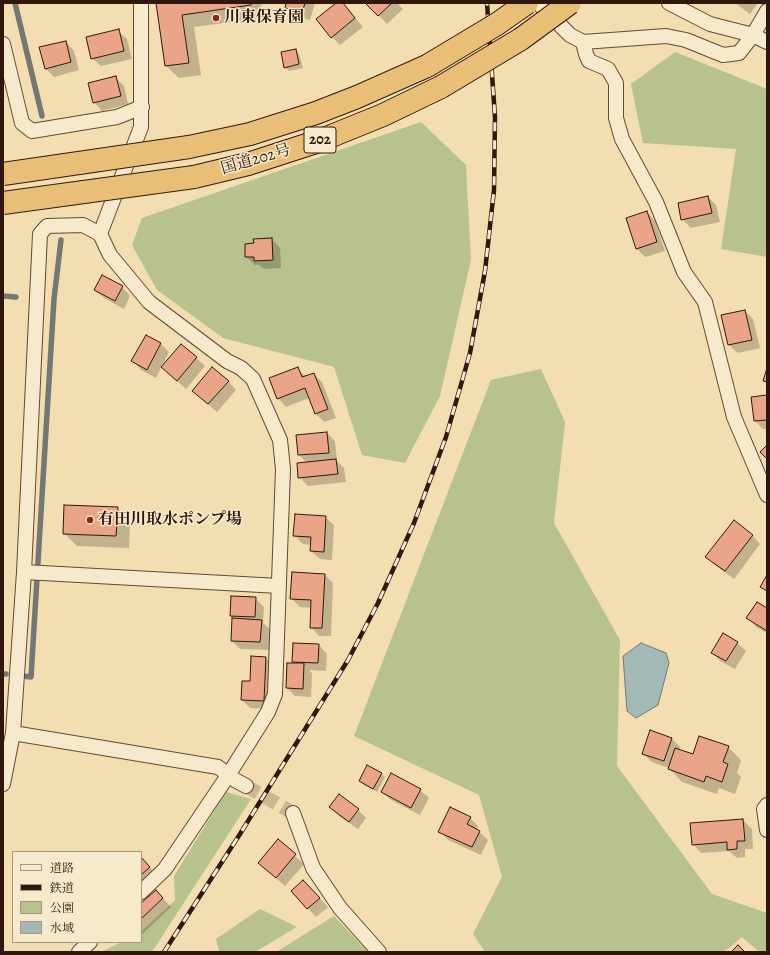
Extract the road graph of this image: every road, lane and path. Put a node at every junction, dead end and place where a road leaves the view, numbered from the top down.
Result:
1 (141, 3) edge
2 (527, 3) edge
3 (538, 3) edge
4 (570, 3) edge
5 (669, 3) edge
6 (767, 10) edge
7 (754, 35) junction
8 (583, 42) junction
9 (767, 42) edge
10 (3, 44) edge
11 (142, 107) junction
12 (3, 174) edge
13 (3, 203) edge
14 (100, 234) junction
15 (767, 494) edge
16 (24, 572) junction
17 (279, 586) junction
18 (13, 733) junction
19 (229, 774) junction
20 (3, 784) edge
21 (246, 786) tunnel mouth
22 (767, 805) edge
23 (292, 813) tunnel mouth
24 (767, 830) edge
25 (142, 891) edge
26 (89, 943) edge
27 (80, 952) edge
28 (379, 952) edge

1 - 11 street
2 - 12 highway, 国道202号 / 202, bridge
3 - 8 street
4 - 13 highway, 国道202号 / 202, bridge
5 - 7 street
6 - 7 street
7 - 8 street
7 - 9 street
8 - 15 street
10 - 11 street
11 - 14 street
14 - 16 street
14 - 17 street
16 - 17 street
16 - 18 street
17 - 19 street
18 - 19 street
18 - 20 street
19 - 21 street
19 - 25 street
22 - 24 street
23 - 28 street
26 - 27 street

